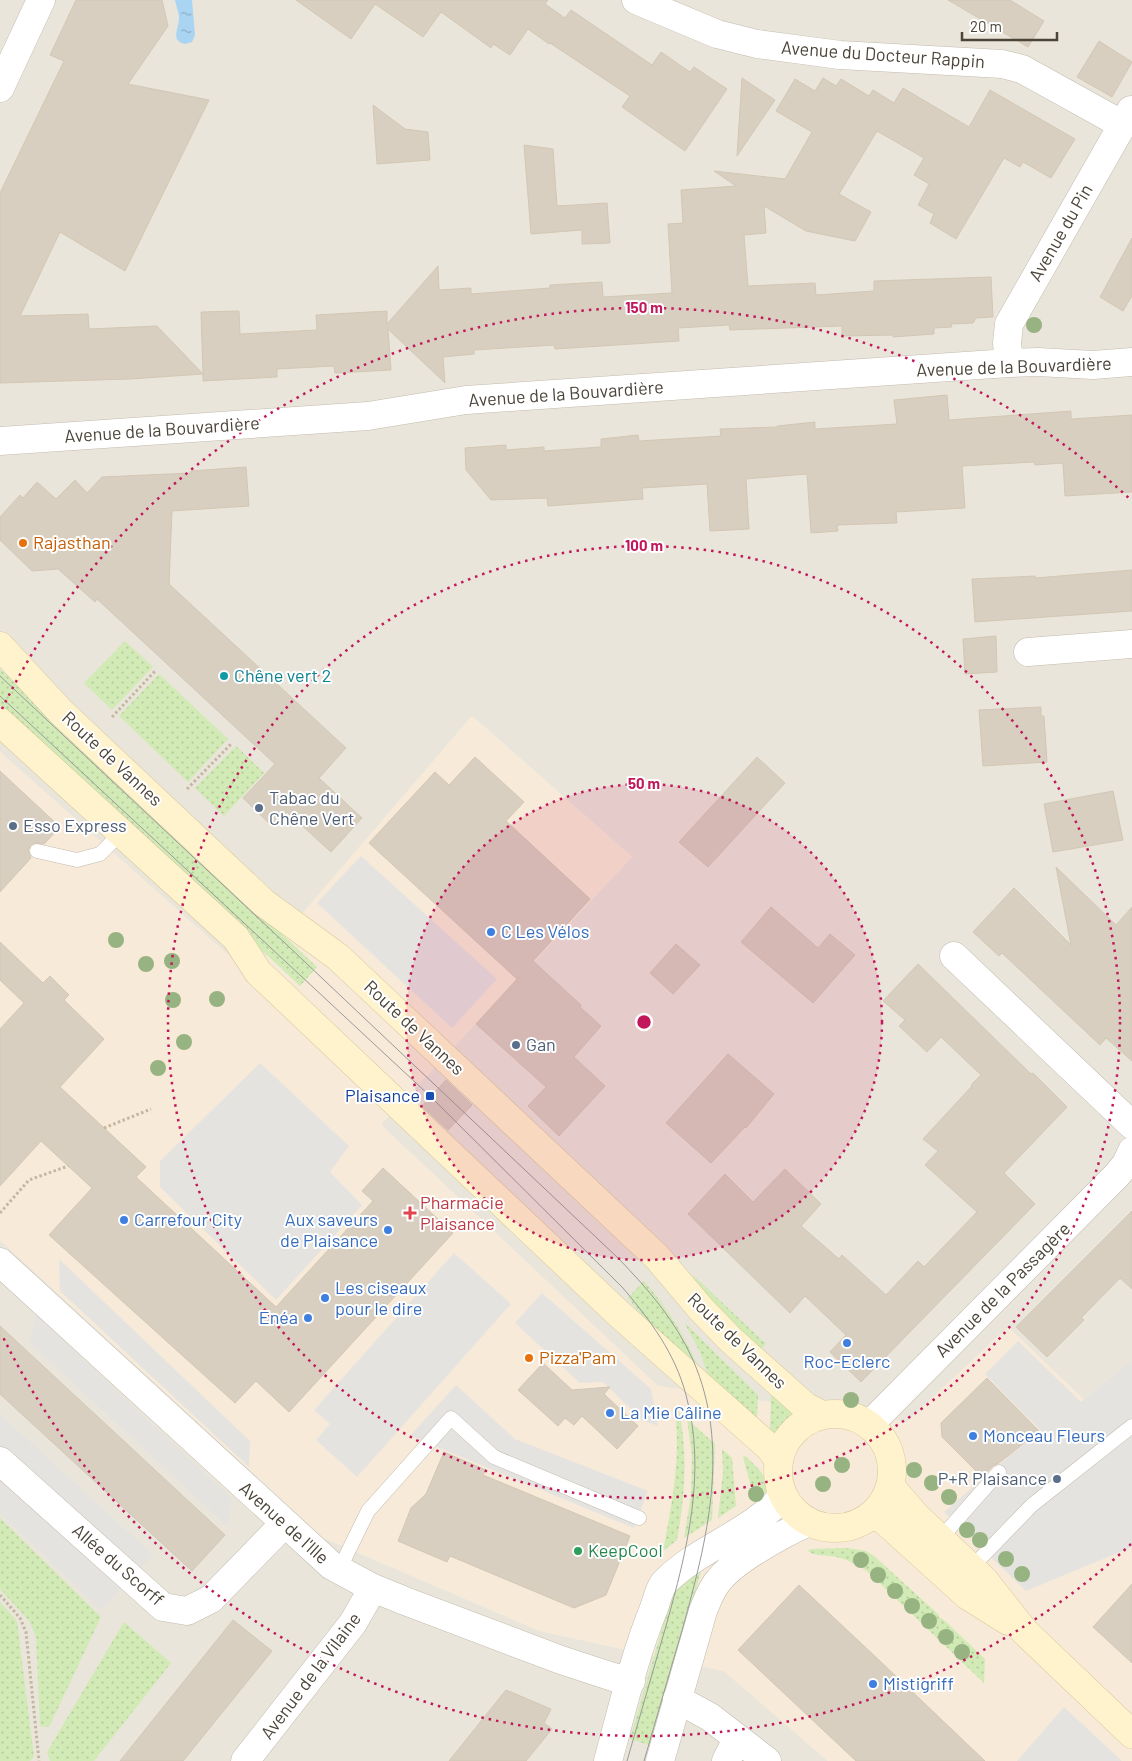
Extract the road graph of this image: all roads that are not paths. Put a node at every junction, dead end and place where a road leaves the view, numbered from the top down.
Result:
1 (41, 0) edge
2 (636, 0) edge
3 (666, 6) edge
4 (0, 88) edge
5 (1127, 117) edge
6 (1132, 362) edge
7 (1009, 363) junction
8 (0, 441) edge
9 (1132, 644) edge
10 (0, 646) edge
11 (1028, 652) dead end
12 (0, 722) edge
13 (121, 833) junction
14 (37, 852) dead end
15 (954, 956) dead end
16 (1132, 1125) edge
17 (1132, 1151) edge
18 (2, 1267) edge
19 (822, 1415) junction
20 (870, 1424) junction
21 (1132, 1426) edge
22 (0, 1461) edge
23 (779, 1461) junction
24 (999, 1472) dead end
25 (891, 1487) junction
26 (784, 1496) junction
27 (872, 1515) junction
28 (639, 1518) dead end
29 (809, 1522) junction
30 (284, 1524) junction
31 (940, 1539) junction
32 (971, 1568) junction
33 (339, 1570) junction
34 (374, 1588) junction
35 (1025, 1632) junction
36 (631, 1681) junction
37 (677, 1699) junction
38 (1132, 1734) edge
39 (732, 1750) edge
40 (245, 1761) edge
41 (608, 1761) edge
42 (660, 1761) edge
43 (767, 1761) edge

1 - 4 street
2 - 3 street, Avenue du Docteur Rappin
3 - 5 street, Avenue du Docteur Rappin
5 - 7 street, Avenue du Pin
6 - 7 street, Avenue de la Bouvardière
7 - 8 street, Avenue de la Bouvardière
9 - 11 street
10 - 19 main road, Route de Vannes
12 - 13 main road
13 - 14 lane
13 - 23 main road
15 - 16 street
17 - 20 street, Avenue de la Passagère
18 - 30 street, Avenue de l'Ille
19 - 20 main road
19 - 23 main road
20 - 25 main road
21 - 32 lane
22 - 30 street, Allée du Scorff
23 - 26 main road
24 - 31 lane
25 - 27 main road
25 - 31 main road
26 - 29 main road
26 - 36 street
27 - 29 main road
27 - 35 main road
28 - 33 lane
29 - 37 street
30 - 33 street, Avenue de l'Ille
31 - 32 main road
32 - 35 main road
33 - 34 street, Avenue de l'Ille
34 - 36 street, Avenue de l'Ille
34 - 40 street, Avenue de la Vilaine
35 - 38 main road
36 - 41 street
37 - 39 street
37 - 42 street
39 - 43 street

